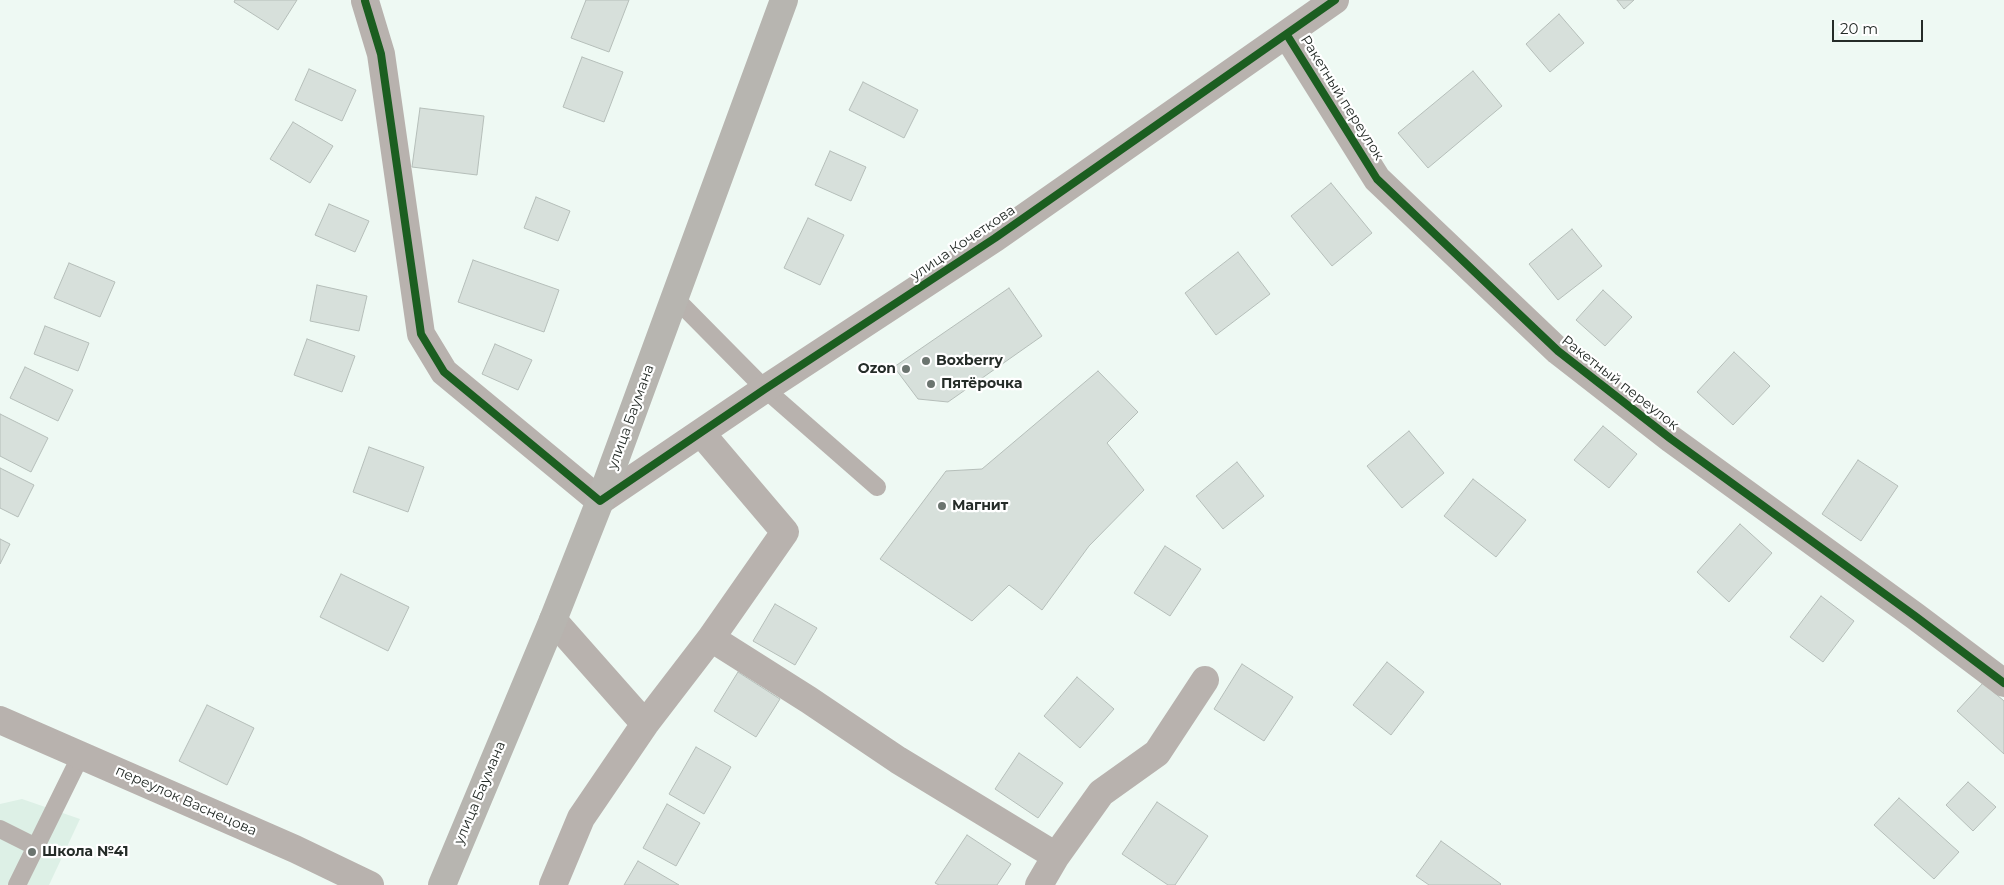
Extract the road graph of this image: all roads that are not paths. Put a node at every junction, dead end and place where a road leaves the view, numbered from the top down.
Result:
1 (365, 0) edge
2 (784, 0) edge
3 (1335, 0) edge
4 (1287, 34) junction
5 (675, 298) junction
6 (765, 389) junction
7 (701, 433) junction
8 (877, 487) dead end
9 (600, 501) junction
10 (553, 620) junction
11 (711, 638) junction
12 (1205, 680) dead end
13 (2004, 683) edge
14 (0, 720) edge
15 (645, 724) junction
16 (81, 756) junction
17 (0, 829) edge
18 (36, 847) junction
19 (1056, 856) junction
20 (17, 885) edge
21 (370, 885) edge
22 (442, 885) edge
23 (553, 885) edge
24 (1039, 885) edge

1 - 9 street
2 - 5 main road, улица Баумана
3 - 4 street, улица Кочеткова
4 - 6 street, улица Кочеткова
4 - 13 street, Ракетный переулок
5 - 6 lane
5 - 9 main road, улица Баумана
6 - 7 street, улица Кочеткова
6 - 8 lane
7 - 9 street, улица Кочеткова
7 - 11 street
9 - 10 main road, улица Баумана
10 - 15 street
10 - 22 main road, улица Баумана
11 - 15 street
11 - 19 street
12 - 19 street
14 - 16 street, переулок Васнецова
15 - 23 street
16 - 18 lane
16 - 21 street, переулок Васнецова
17 - 18 lane
18 - 20 lane
19 - 24 street

